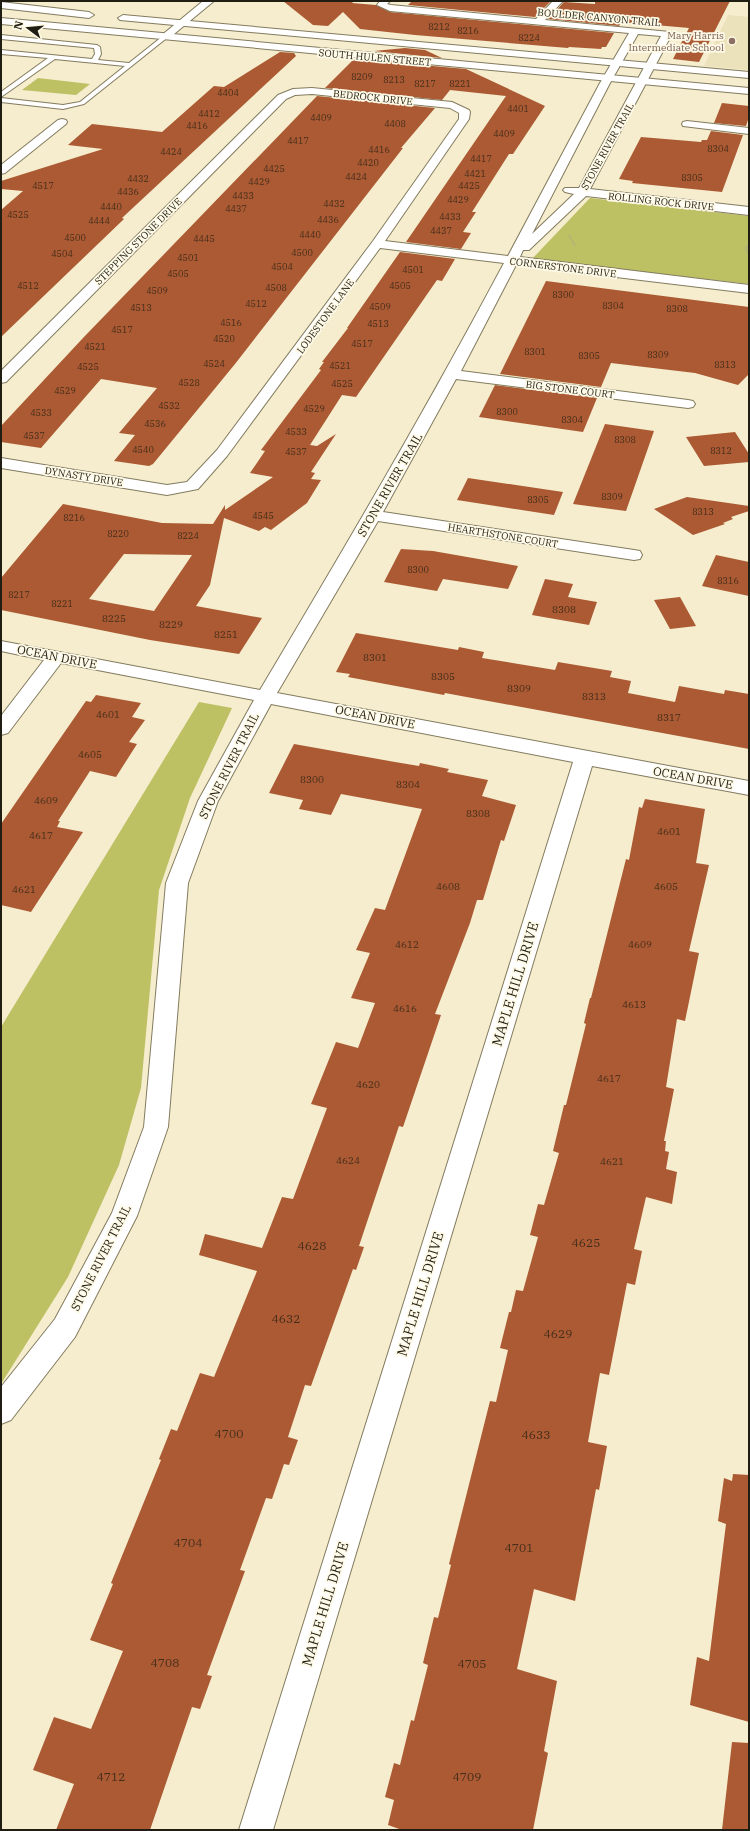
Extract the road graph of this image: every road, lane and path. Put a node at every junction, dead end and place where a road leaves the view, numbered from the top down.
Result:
1 (209, 1) edge
2 (385, 1) edge
3 (558, 1) edge
4 (1, 5) edge
5 (98, 16) dead end
6 (113, 17) dead end
7 (1, 21) edge
8 (538, 22) junction
9 (181, 23) junction
10 (634, 32) junction
11 (667, 34) joint
12 (1, 37) edge
13 (165, 37) junction
14 (1, 52) edge
15 (54, 57) junction
16 (94, 61) junction
17 (618, 63) junction
18 (130, 65) junction
19 (650, 66) junction
20 (749, 75) edge
21 (608, 78) junction
22 (642, 82) junction
23 (749, 91) edge
24 (1, 95) edge
25 (1, 100) edge
26 (275, 102) joint
27 (464, 119) joint
28 (62, 122) dead end
29 (687, 124) dead end
30 (749, 131) edge
31 (9, 151) dead end
32 (24, 152) junction
33 (1, 170) edge
34 (550, 188) junction
35 (583, 192) junction
36 (749, 211) edge
37 (570, 230) dead end
38 (377, 244) junction
39 (749, 245) edge
40 (578, 248) dead end
41 (749, 255) edge
42 (511, 261) junction
43 (749, 289) edge
44 (452, 374) junction
45 (1, 380) edge
46 (688, 404) dead end
47 (1, 462) edge
48 (167, 490) joint
49 (373, 515) junction
50 (634, 556) dead end
51 (1, 646) edge
52 (56, 657) junction
53 (266, 696) junction
54 (1, 729) edge
55 (584, 758) junction
56 (749, 788) edge
57 (1, 1410) edge
58 (256, 1830) edge

1 - 9 street
2 - 8 street, BOULDER CANYON TRAIL
3 - 8 street
4 - 5 street
6 - 9 street, SOUTH HULEN STREET
7 - 13 street, SOUTH HULEN STREET
8 - 10 street, BOULDER CANYON TRAIL
9 - 13 street
9 - 17 street, SOUTH HULEN STREET
10 - 11 street, BOULDER CANYON TRAIL
10 - 17 street, STONE RIVER TRAIL
11 - 19 street, STONE RIVER TRAIL
12 - 16 lane
13 - 18 lane
13 - 21 street, SOUTH HULEN STREET
14 - 15 lane
15 - 16 lane
15 - 24 lane
16 - 18 lane
17 - 19 street, SOUTH HULEN STREET
17 - 21 street, STONE RIVER TRAIL
18 - 25 lane
19 - 20 street, SOUTH HULEN STREET
19 - 22 street, STONE RIVER TRAIL
21 - 22 street, SOUTH HULEN STREET
21 - 34 street, STONE RIVER TRAIL
22 - 23 street, SOUTH HULEN STREET
22 - 35 street, STONE RIVER TRAIL
26 - 27 street, BEDROCK DRIVE
26 - 45 street, STEPPING STONE DRIVE
27 - 38 street, LODESTONE LANE
28 - 32 street
29 - 30 street
31 - 32 street
32 - 33 street
34 - 35 street, ROLLING ROCK DRIVE
34 - 42 street, STONE RIVER TRAIL
35 - 36 street, ROLLING ROCK DRIVE
35 - 42 street, STONE RIVER TRAIL
37 - 40 path
38 - 42 street, CORNERSTONE DRIVE
38 - 48 street, LODESTONE LANE
39 - 41 path
42 - 43 street, CORNERSTONE DRIVE
42 - 44 street, STONE RIVER TRAIL
44 - 46 street, BIG STONE COURT
44 - 49 street, STONE RIVER TRAIL
47 - 48 street, DYNASTY DRIVE
49 - 50 street, HEARTHSTONE COURT
49 - 53 street, STONE RIVER TRAIL
51 - 52 street, OCEAN DRIVE
52 - 53 street, OCEAN DRIVE
52 - 54 street
53 - 55 street, OCEAN DRIVE
53 - 57 street, STONE RIVER TRAIL
55 - 56 street, OCEAN DRIVE
55 - 58 street, MAPLE HILL DRIVE

